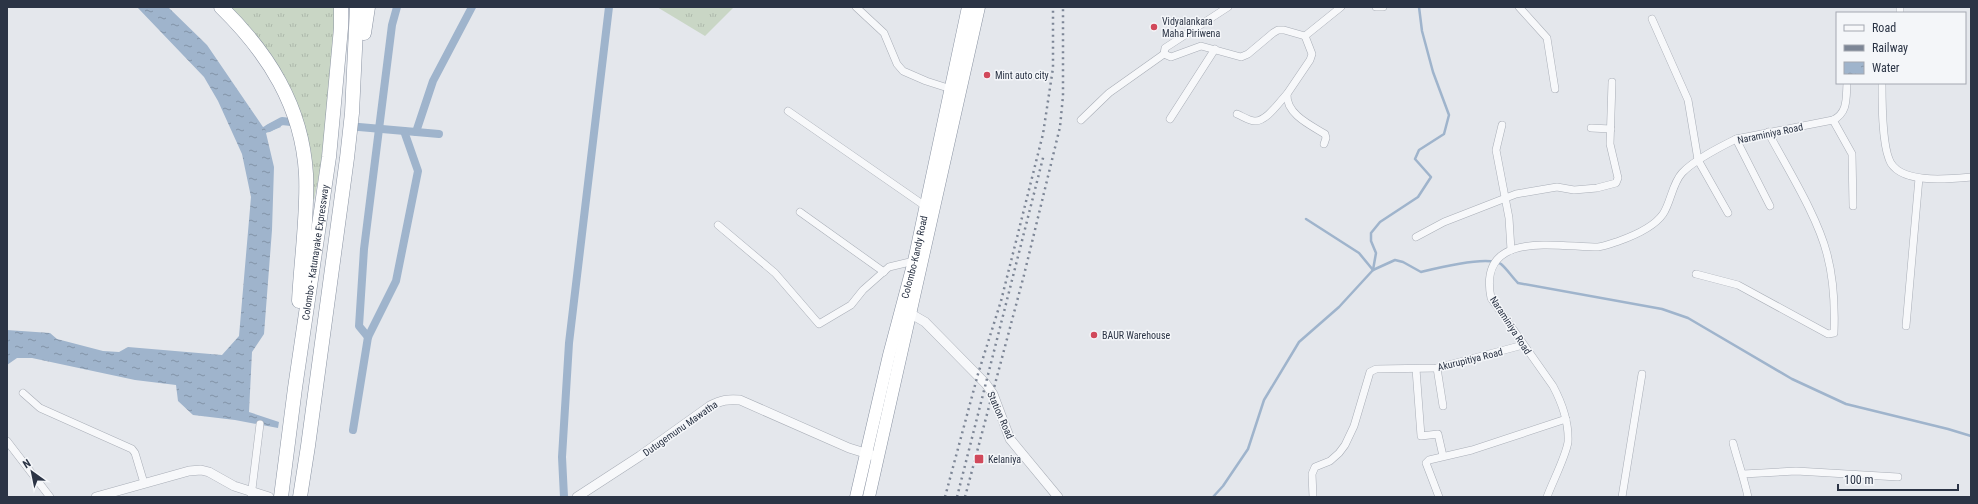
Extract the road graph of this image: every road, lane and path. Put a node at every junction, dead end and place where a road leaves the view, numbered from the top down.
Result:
1 (221, 7) edge
2 (341, 7) edge
3 (357, 7) edge
4 (368, 7) edge
5 (856, 7) edge
6 (980, 7) edge
7 (1228, 7) edge
8 (1341, 7) edge
9 (1376, 7) edge
10 (1383, 7) edge
11 (1519, 7) edge
12 (969, 12) edge
13 (1652, 19) dead end
14 (1305, 36) junction
15 (1214, 49) junction
16 (1164, 54) junction
17 (1612, 82) dead end
18 (1847, 84) edge
19 (1882, 84) edge
20 (951, 89) junction
21 (1555, 89) dead end
22 (1287, 94) junction
23 (788, 111) dead end
24 (352, 113) junction
25 (1237, 114) dead end
26 (1170, 119) dead end
27 (1081, 120) dead end
28 (1833, 120) junction
29 (1502, 125) dead end
30 (1591, 128) dead end
31 (1611, 130) junction
32 (1768, 132) junction
33 (1736, 139) junction
34 (1324, 144) dead end
35 (1698, 160) junction
36 (1971, 177) edge
37 (1919, 178) junction
38 (1504, 197) junction
39 (925, 206) junction
40 (1770, 206) dead end
41 (1853, 206) dead end
42 (800, 212) dead end
43 (1728, 213) dead end
44 (718, 225) dead end
45 (1416, 237) dead end
46 (1511, 250) junction
47 (914, 261) junction
48 (884, 272) junction
49 (1696, 274) dead end
50 (906, 312) junction
51 (1906, 326) dead end
52 (1523, 345) junction
53 (1437, 368) junction
54 (1416, 369) junction
55 (1642, 374) dead end
56 (295, 388) junction
57 (23, 393) dead end
58 (1443, 406) dead end
59 (1566, 419) junction
60 (260, 424) dead end
61 (7, 441) edge
62 (1733, 443) dead end
63 (865, 454) junction
64 (1443, 456) junction
65 (878, 457) junction
66 (1743, 474) junction
67 (1898, 477) dead end
68 (144, 483) junction
69 (251, 495) edge
70 (50, 497) edge
71 (96, 497) edge
72 (269, 497) edge
73 (281, 497) edge
74 (300, 497) edge
75 (577, 497) edge
76 (856, 497) edge
77 (869, 497) edge
78 (1058, 497) edge
79 (1313, 497) edge
80 (1439, 497) edge
81 (1547, 497) edge
82 (1622, 497) edge
83 (1748, 497) edge

1 - 56 highway
2 - 56 highway, Colombo - Katunayake Expressway
3 - 24 highway, Colombo - Katunayake Expressway
4 - 24 highway
5 - 20 street
6 - 12 highway
7 - 16 street
8 - 14 street
9 - 10 street
11 - 21 street
12 - 20 highway, Colombo-Kandy Road
12 - 50 highway, Colombo-Kandy Road
13 - 35 street
14 - 15 street
14 - 22 street
15 - 16 street
15 - 26 street
16 - 27 street
17 - 31 street
18 - 28 street
19 - 37 street
20 - 39 highway, Colombo-Kandy Road
22 - 25 street
22 - 34 street
23 - 39 street
24 - 74 highway, Colombo - Katunayake Expressway
28 - 32 street, Naraminiya Road
28 - 41 street
29 - 38 street
30 - 31 street
31 - 38 street
32 - 33 street, Naraminiya Road
32 - 49 street
33 - 35 street, Naraminiya Road
33 - 40 street
35 - 43 street
35 - 46 street, Naraminiya Road
36 - 37 street
37 - 51 street
38 - 45 street
38 - 46 street
39 - 47 highway, Colombo-Kandy Road
42 - 48 street
44 - 48 street
46 - 52 street, Naraminiya Road
47 - 48 street
47 - 50 highway, Colombo-Kandy Road
50 - 63 highway, Colombo-Kandy Road
50 - 65 highway, Colombo-Kandy Road
50 - 78 street, Station Road
52 - 53 street, Akurupitiya Road
52 - 59 street, Naraminiya Road
53 - 54 street, Akurupitiya Road
53 - 58 street
54 - 64 street
54 - 79 street, Akurupitiya Road
55 - 82 street
56 - 73 highway, Colombo - Katunayake Expressway
57 - 68 street
59 - 64 street
59 - 81 street, Naraminiya Road
60 - 69 street
61 - 70 street
62 - 66 street
63 - 65 street, Dutugemunu Mawatha
63 - 75 street, Dutugemunu Mawatha
63 - 76 highway, Colombo-Kandy Road
64 - 80 street
65 - 77 highway, Colombo-Kandy Road
66 - 67 street
66 - 83 street
68 - 69 street
68 - 71 street
69 - 72 street

